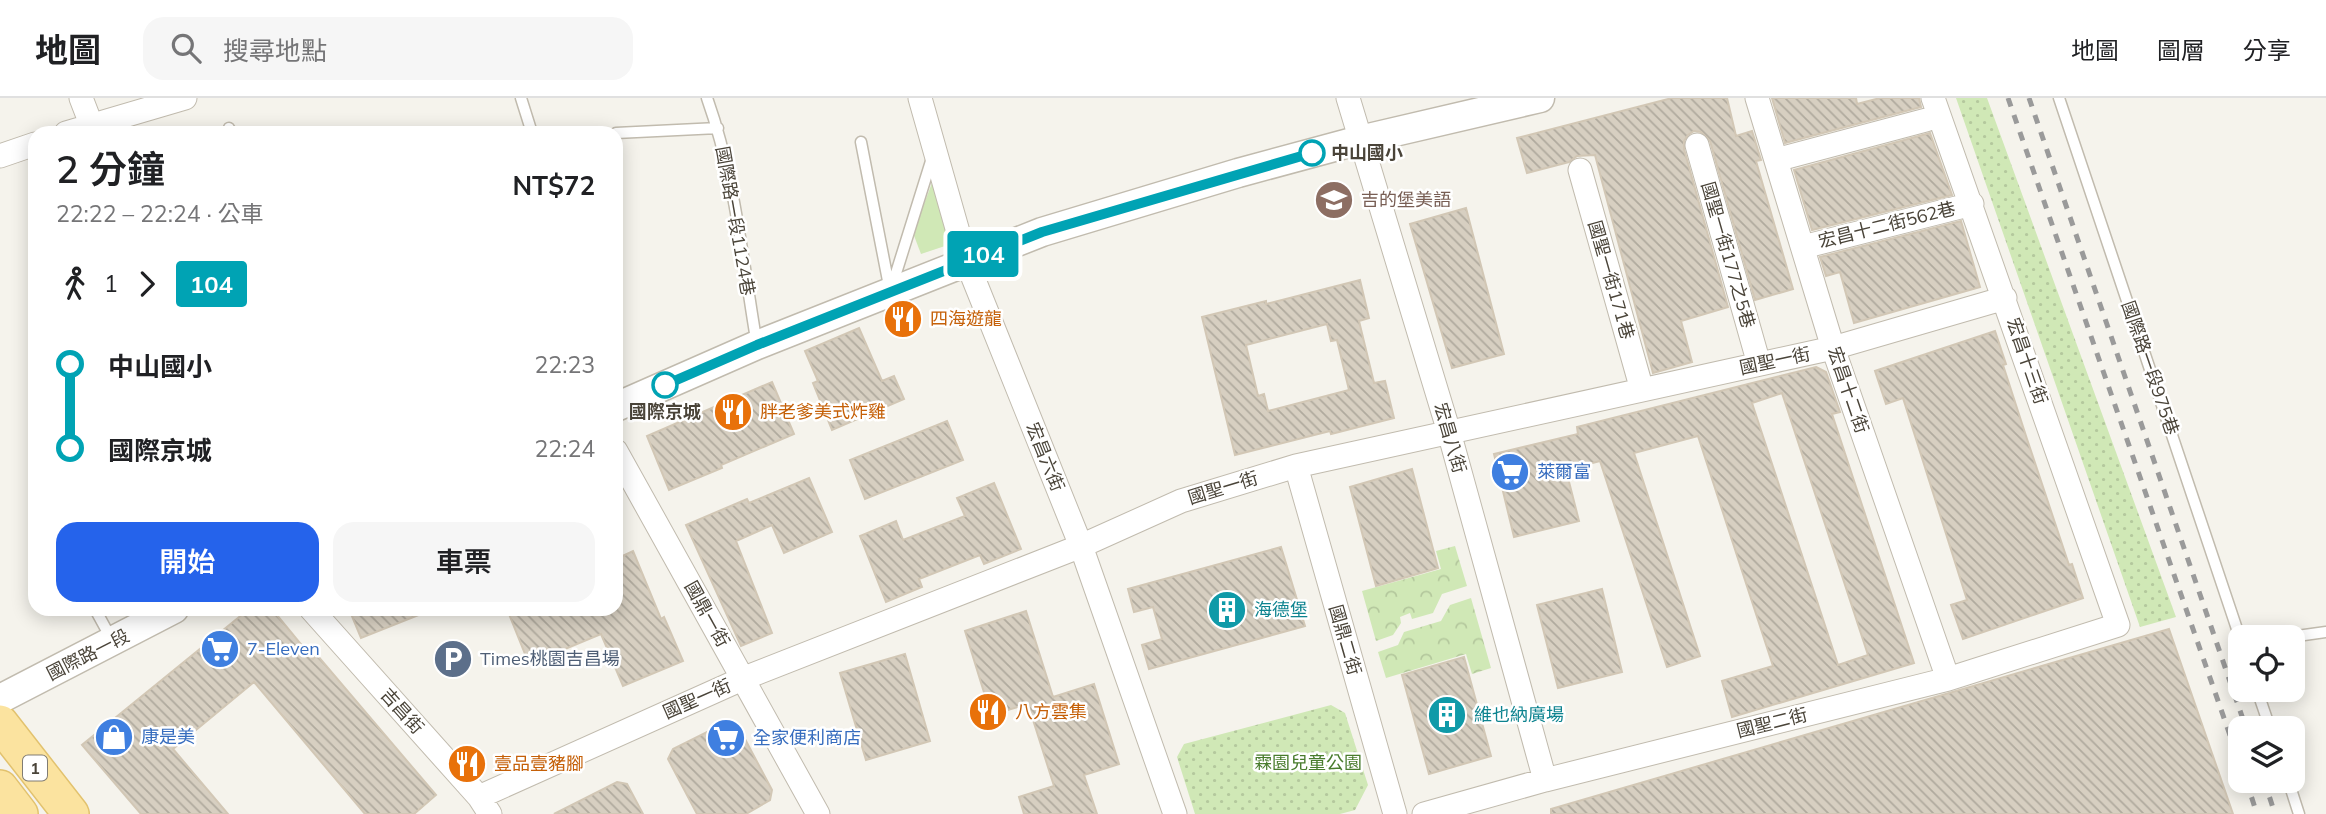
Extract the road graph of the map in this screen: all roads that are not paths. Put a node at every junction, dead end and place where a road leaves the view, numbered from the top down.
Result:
1 (81, 98) edge
2 (185, 98) edge
3 (521, 98) edge
4 (707, 98) edge
5 (919, 98) edge
6 (1348, 98) edge
7 (1757, 98) edge
8 (1933, 98) edge
9 (2059, 98) edge
10 (1531, 99) edge
11 (1926, 120) dead end
12 (91, 124) junction
13 (85, 126) edge
14 (530, 126) edge
15 (718, 128) junction
16 (623, 133) edge
17 (1360, 140) junction
18 (861, 142) dead end
19 (1697, 145) dead end
20 (28, 146) edge
21 (934, 152) junction
22 (0, 156) edge
23 (1776, 160) junction
24 (1580, 170) dead end
25 (1972, 204) junction
26 (1802, 247) junction
27 (967, 260) junction
28 (890, 291) junction
29 (2005, 298) junction
30 (757, 345) junction
31 (1833, 348) junction
32 (1759, 365) junction
33 (1642, 390) junction
34 (623, 404) edge
35 (1449, 432) junction
36 (623, 465) edge
37 (1296, 466) junction
38 (1081, 547) junction
39 (99, 616) edge
40 (160, 616) edge
41 (317, 616) edge
42 (2118, 625) joint
43 (2236, 625) edge
44 (2326, 632) edge
45 (2305, 635) edge
46 (113, 643) junction
47 (742, 679) junction
48 (1948, 679) junction
49 (0, 699) edge
50 (0, 723) edge
51 (1545, 780) junction
52 (2292, 793) edge
53 (485, 805) edge
54 (71, 814) edge
55 (818, 814) edge
56 (1175, 814) edge
57 (1395, 814) edge
58 (1424, 814) edge
59 (2299, 814) edge

1 - 12 street
2 - 12 street
3 - 14 lane
4 - 15 lane, 國際路一段1124巷
5 - 21 street, 宏昌六街
6 - 17 street, 宏昌八街
7 - 23 street, 宏昌十二街
8 - 25 street, 宏昌十三街
9 - 43 lane, 國際路一段975巷
10 - 17 street
11 - 23 street
12 - 13 street
15 - 16 lane
15 - 30 lane, 國際路一段1124巷
17 - 27 street
17 - 35 street, 宏昌八街
18 - 28 lane
19 - 32 street, 國聖一街177之5巷
20 - 22 street
21 - 27 street, 宏昌六街
21 - 28 lane
23 - 26 street, 宏昌十二街
24 - 33 street, 國聖一街171巷
25 - 26 street, 宏昌十二街562巷
25 - 29 street, 宏昌十三街
26 - 31 street, 宏昌十二街
27 - 28 street
27 - 38 street, 宏昌六街
28 - 30 street
29 - 31 street, 國聖一街
29 - 42 street, 宏昌十三街
30 - 34 street
31 - 32 street, 國聖一街
31 - 48 street, 宏昌十二街
32 - 33 street, 國聖一街
33 - 35 street, 國聖一街
35 - 37 street, 國聖一街
35 - 51 street, 宏昌八街
36 - 47 street, 國鼎一街
37 - 38 street, 國聖一街
37 - 57 street, 國鼎二街
38 - 47 street, 國聖一街
38 - 56 street, 宏昌六街
39 - 46 lane
40 - 46 street, 國際路一段
41 - 53 street, 吉昌街
42 - 48 street, 國聖二街
44 - 45 lane
46 - 49 street, 國際路一段
47 - 53 street, 國聖一街
47 - 55 street, 國鼎一街
48 - 51 street, 國聖二街
50 - 54 main road, 1
51 - 58 street, 國聖二街
52 - 59 lane

